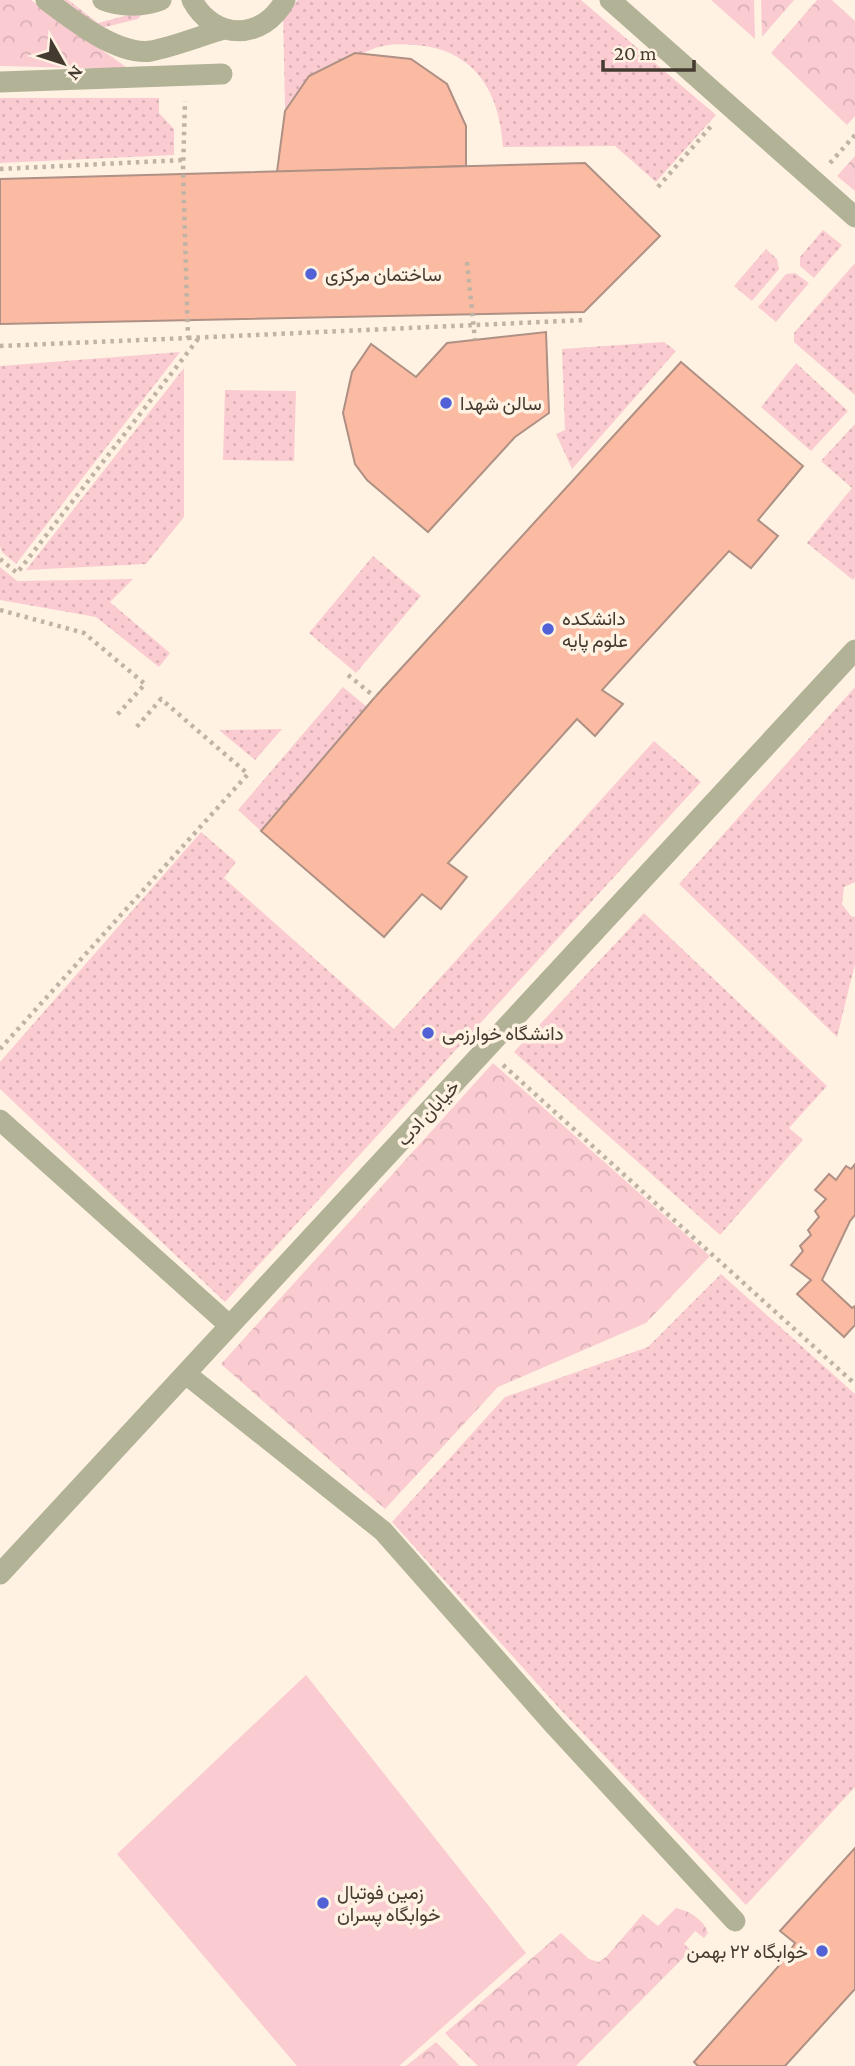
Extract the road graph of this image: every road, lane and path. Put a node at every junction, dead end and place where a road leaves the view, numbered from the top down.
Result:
1 (46, 0) edge
2 (103, 0) edge
3 (161, 0) edge
4 (192, 0) edge
5 (285, 0) edge
6 (610, 0) edge
7 (224, 29) junction
8 (222, 74) dead end
9 (0, 82) edge
10 (729, 106) junction
11 (855, 135) edge
12 (0, 169) edge
13 (814, 181) junction
14 (658, 187) dead end
15 (855, 217) edge
16 (467, 262) dead end
17 (586, 320) dead end
18 (188, 338) junction
19 (198, 338) junction
20 (475, 340) dead end
21 (0, 346) edge
22 (0, 559) edge
23 (0, 610) edge
24 (855, 650) edge
25 (348, 675) dead end
26 (375, 697) dead end
27 (117, 715) dead end
28 (134, 730) dead end
29 (0, 1049) edge
30 (487, 1050) junction
31 (0, 1120) edge
32 (229, 1325) junction
33 (186, 1374) junction
34 (855, 1384) edge
35 (0, 1574) edge
36 (735, 1921) dead end

1 - 7 lane
2 - 3 lane
4 - 7 lane
5 - 7 lane
6 - 10 lane
8 - 9 lane
10 - 13 lane
10 - 14 path
11 - 13 path
12 - 18 path
13 - 15 lane
16 - 20 path
17 - 19 path
18 - 19 path
18 - 21 path
19 - 22 path
23 - 27 path
24 - 30 lane, خیابان ادب
25 - 26 path
28 - 29 path
30 - 32 lane, خیابان ادب
30 - 34 path
31 - 32 lane
32 - 33 lane, خیابان ادب
33 - 35 lane, خیابان ادب
33 - 36 lane

